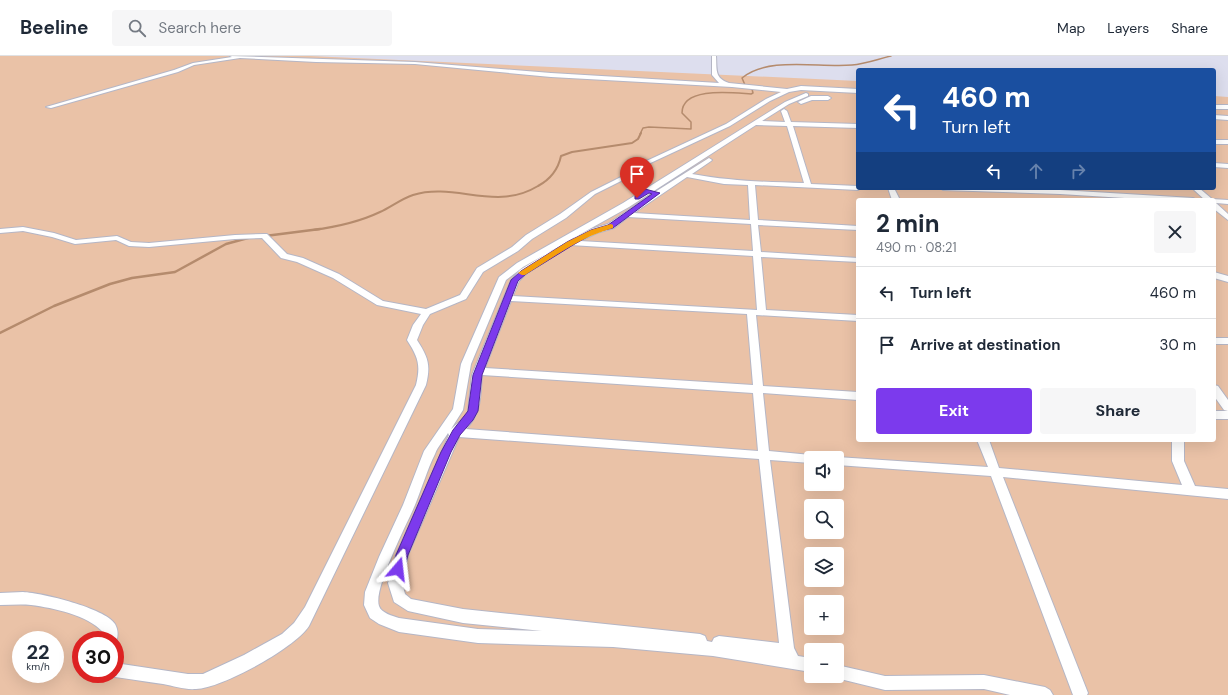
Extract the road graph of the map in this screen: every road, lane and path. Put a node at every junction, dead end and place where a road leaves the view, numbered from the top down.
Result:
1 (232, 56) edge
2 (714, 56) edge
3 (245, 57) junction
4 (732, 85) junction
5 (787, 91) junction
6 (856, 91) edge
7 (806, 95) dead end
8 (828, 98) dead end
9 (49, 107) dead end
10 (1216, 107) edge
11 (1228, 107) edge
12 (784, 111) junction
13 (1216, 117) edge
14 (1228, 118) edge
15 (761, 123) junction
16 (789, 124) junction
17 (856, 126) edge
18 (1216, 142) edge
19 (1228, 142) edge
20 (1216, 165) edge
21 (1228, 166) edge
22 (686, 174) junction
23 (751, 182) junction
24 (808, 186) junction
25 (856, 188) edge
26 (1058, 190) edge
27 (1197, 190) edge
28 (652, 192) junction
29 (1166, 198) edge
30 (1207, 198) edge
31 (1216, 201) edge
32 (1228, 202) edge
33 (1216, 207) edge
34 (625, 215) junction
35 (1228, 218) edge
36 (754, 222) junction
37 (856, 228) edge
38 (0, 231) edge
39 (565, 242) junction
40 (549, 252) junction
41 (758, 254) junction
42 (856, 260) edge
43 (1216, 276) edge
44 (1228, 279) edge
45 (507, 298) junction
46 (427, 312) junction
47 (756, 313) junction
48 (856, 318) edge
49 (1216, 341) edge
50 (1228, 341) edge
51 (479, 371) junction
52 (759, 389) junction
53 (1216, 392) edge
54 (856, 396) edge
55 (1228, 407) edge
56 (1216, 415) edge
57 (1228, 415) edge
58 (443, 430) junction
59 (456, 432) junction
60 (984, 442) edge
61 (1178, 442) edge
62 (764, 456) junction
63 (804, 459) edge
64 (844, 461) edge
65 (995, 472) junction
66 (1191, 491) junction
67 (1228, 494) edge
68 (0, 599) edge
69 (110, 631) edge
70 (787, 651) junction
71 (804, 664) edge
72 (804, 668) edge
73 (124, 671) edge
74 (844, 674) edge
75 (1080, 693) dead end
76 (1045, 695) edge

1 - 3 street
2 - 4 street
3 - 4 street
3 - 9 street
4 - 5 street
5 - 6 street
5 - 46 street
7 - 15 street
8 - 12 street
10 - 11 street
12 - 15 street
12 - 16 street
13 - 14 street
15 - 16 street
15 - 22 street
15 - 28 street
16 - 17 street
16 - 24 street
18 - 19 street
20 - 21 street
22 - 23 street
22 - 28 street
23 - 24 street
23 - 36 street
24 - 25 street
26 - 29 street
27 - 30 street
28 - 34 street
28 - 39 street
31 - 32 street
33 - 35 street
34 - 36 street
34 - 39 street
36 - 37 street
36 - 41 street
38 - 46 street
39 - 40 street
39 - 41 street
40 - 45 street
40 - 58 street
41 - 42 street
41 - 47 street
43 - 44 street
45 - 47 street
45 - 51 street
46 - 73 street
47 - 48 street
47 - 52 street
49 - 50 street
51 - 52 street
51 - 59 street
52 - 54 street
52 - 62 street
53 - 55 street
56 - 57 street
58 - 59 street
58 - 71 street
59 - 62 street
59 - 70 street
60 - 65 street
61 - 66 street
62 - 63 street
62 - 70 street
64 - 65 street
65 - 66 street
65 - 75 street
66 - 67 street
68 - 69 street
70 - 72 street
74 - 76 street

